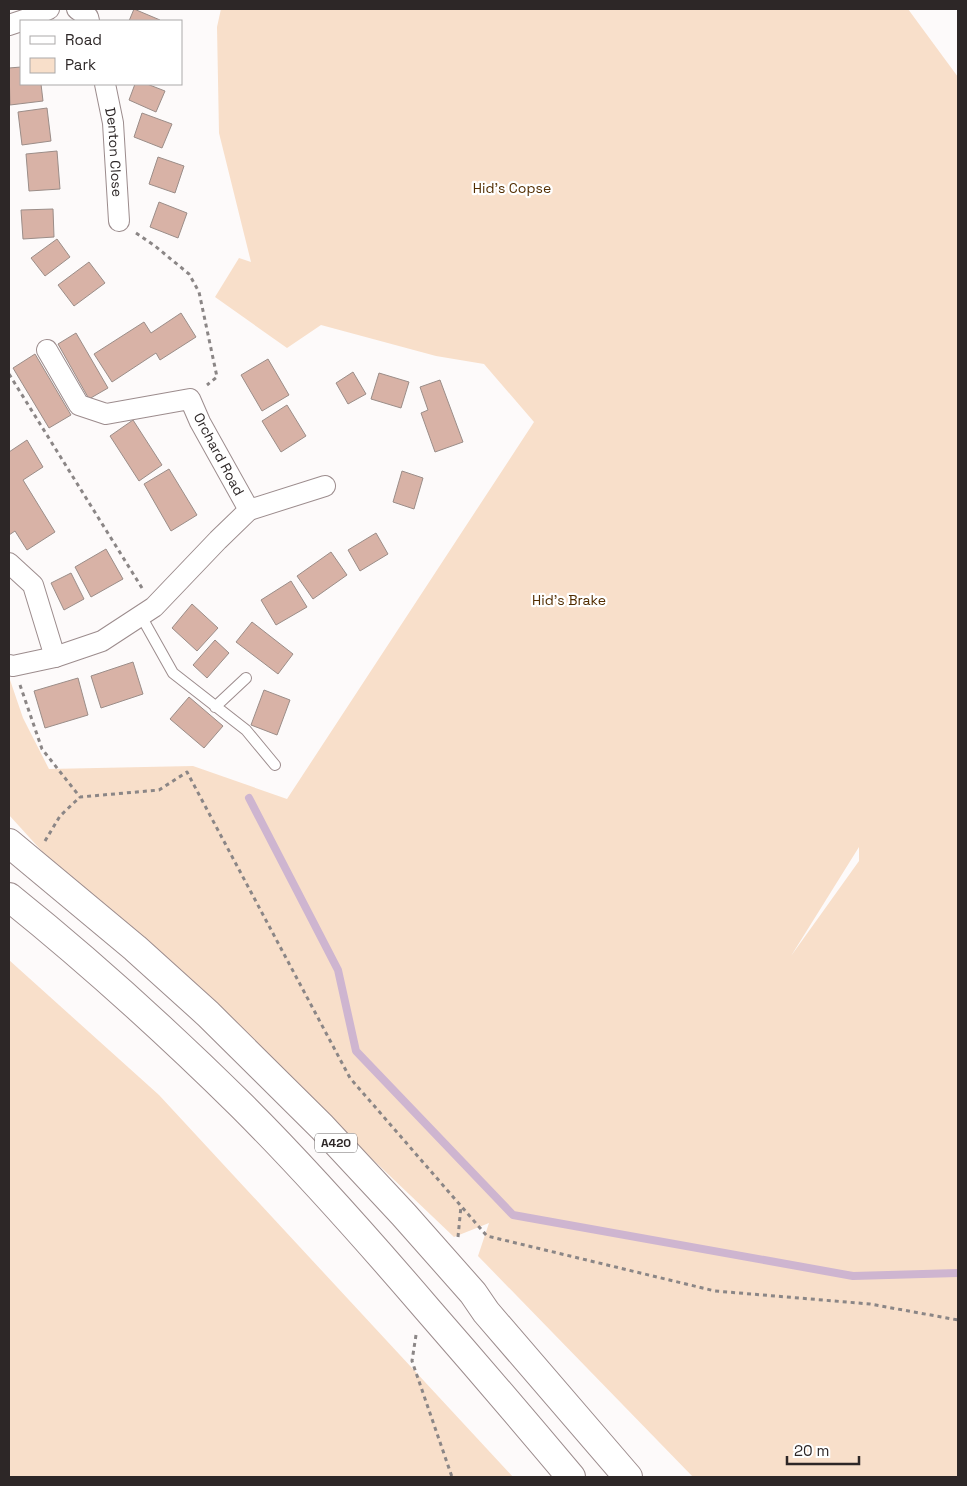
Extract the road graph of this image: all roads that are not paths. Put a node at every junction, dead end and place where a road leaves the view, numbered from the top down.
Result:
1 (49, 9) edge
2 (77, 9) edge
3 (24, 20) edge
4 (89, 20) edge
5 (105, 85) edge
6 (119, 221) road end
7 (47, 350) dead end
8 (325, 486) dead end
9 (249, 510) junction
10 (9, 563) edge
11 (147, 611) junction
12 (55, 657) junction
13 (11, 666) edge
14 (246, 678) dead end
15 (215, 707) junction
16 (275, 765) dead end
17 (9, 844) edge
18 (9, 896) edge
19 (571, 1477) edge
20 (628, 1477) edge

1 - 3 street
2 - 4 street
5 - 6 street, Denton Close
7 - 9 street, Orchard Road
8 - 9 street
9 - 11 street, Orchard Road
10 - 12 street
11 - 12 street, Orchard Road
11 - 15 lane
12 - 13 street, Orchard Road
14 - 15 lane
15 - 16 lane
17 - 20 highway, A420
18 - 19 highway

